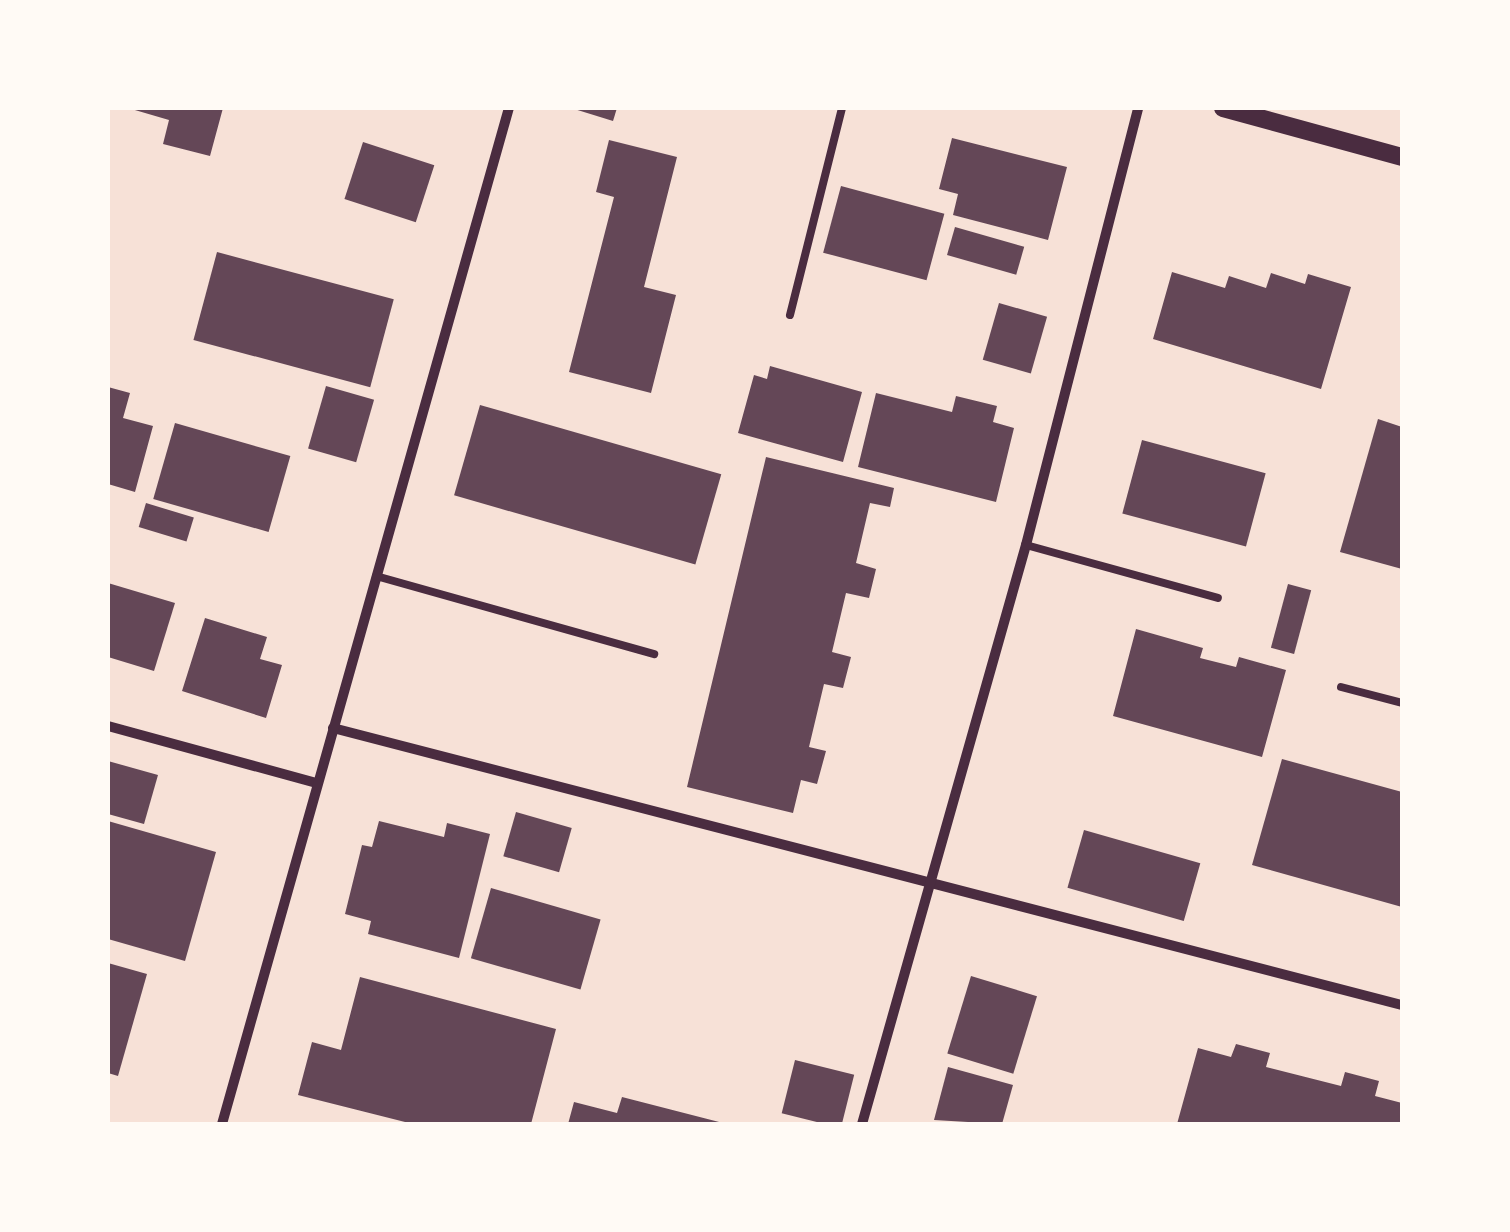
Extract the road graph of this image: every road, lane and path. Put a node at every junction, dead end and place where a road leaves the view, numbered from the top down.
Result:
1 (509, 108) edge
2 (842, 108) edge
3 (1138, 108) edge
4 (1222, 108) edge
5 (1402, 157) edge
6 (790, 315) dead end
7 (1026, 545) junction
8 (376, 576) junction
9 (1218, 598) dead end
10 (654, 654) dead end
11 (1341, 687) dead end
12 (1402, 703) edge
13 (108, 726) edge
14 (333, 728) junction
15 (317, 784) junction
16 (927, 882) junction
17 (1402, 1005) edge
18 (222, 1124) edge
19 (862, 1124) edge

1 - 8 street
2 - 6 lane
3 - 7 street
4 - 5 street
7 - 9 lane
7 - 16 street
8 - 10 lane
8 - 14 street
11 - 12 lane
13 - 15 street
14 - 15 street
14 - 16 street
15 - 18 street
16 - 17 street
16 - 19 street

